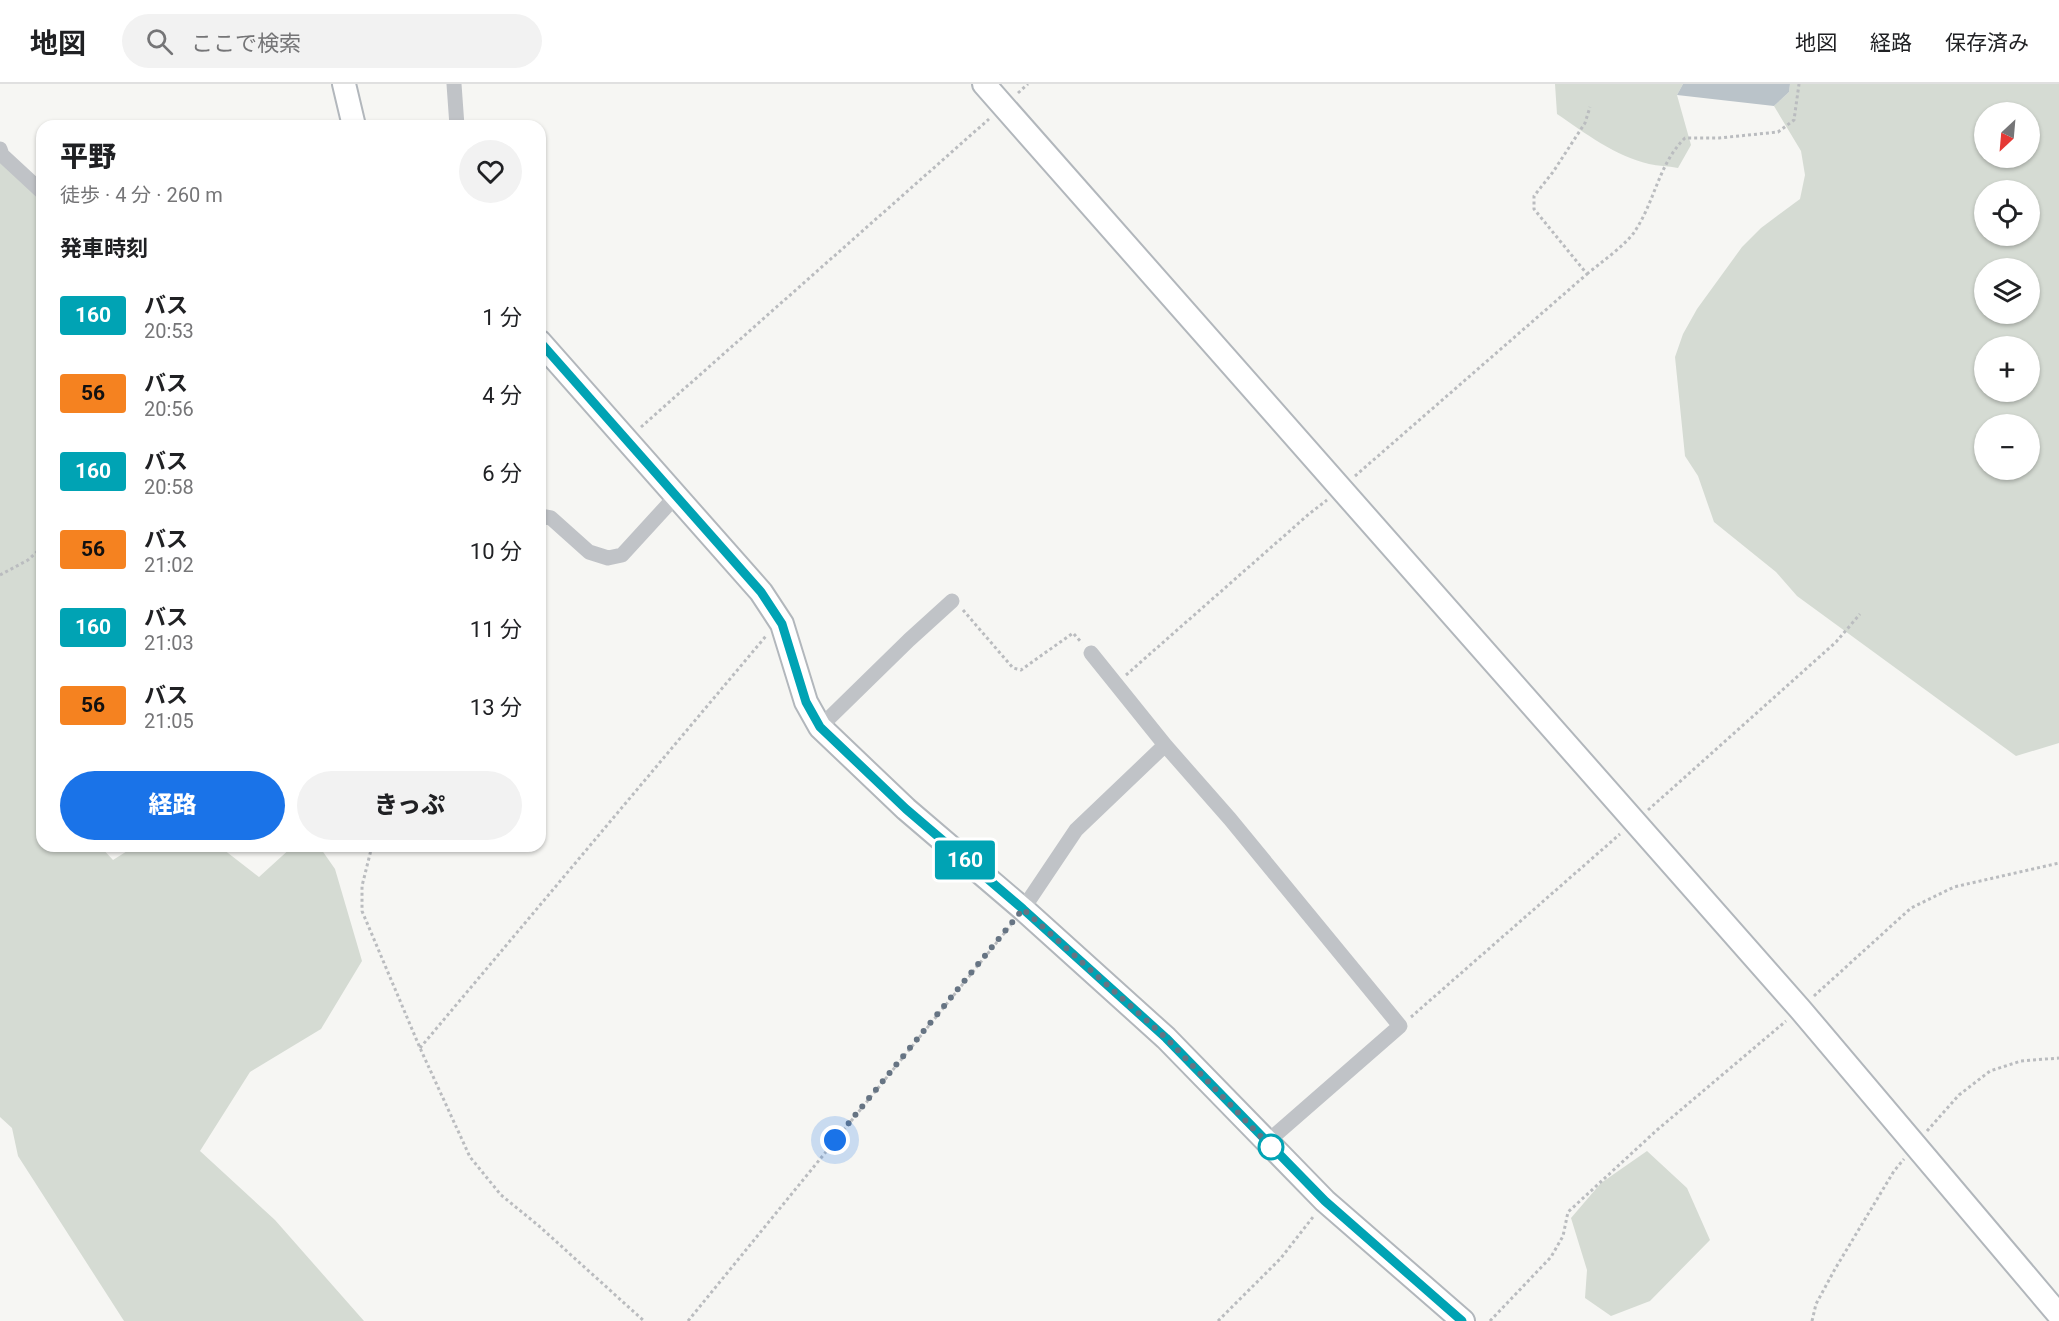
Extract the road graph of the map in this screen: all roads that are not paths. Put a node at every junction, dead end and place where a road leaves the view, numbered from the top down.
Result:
1 (344, 84) edge
2 (454, 84) edge
3 (984, 84) edge
4 (353, 120) edge
5 (457, 120) edge
6 (0, 149) edge
7 (36, 186) edge
8 (546, 349) edge
9 (676, 496) junction
10 (546, 517) edge
11 (952, 601) road end
12 (1091, 653) road end
13 (820, 727) junction
14 (1165, 744) junction
15 (1023, 909) junction
16 (1267, 1142) junction
17 (2059, 1314) edge
18 (1462, 1321) edge

1 - 4 street
2 - 5 street
3 - 17 street
6 - 7 street
8 - 9 street
9 - 10 street
9 - 13 street
11 - 13 street
12 - 14 street
13 - 15 street
14 - 15 street
14 - 16 street
15 - 16 street
16 - 18 street

